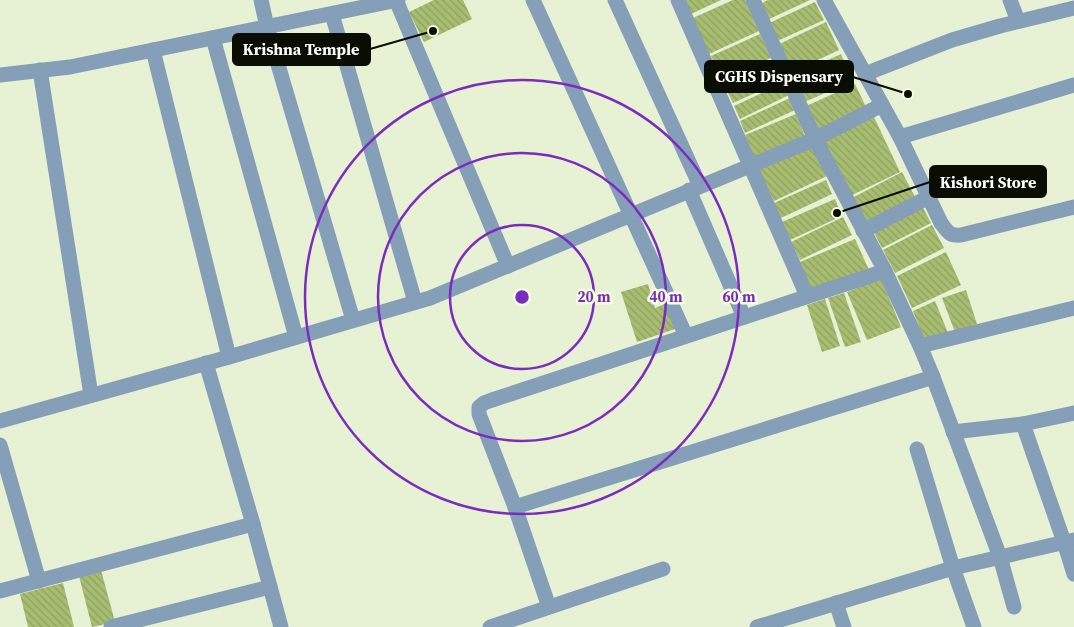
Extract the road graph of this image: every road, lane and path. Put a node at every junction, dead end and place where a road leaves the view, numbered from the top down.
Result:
1 (262, 0) edge
2 (397, 0) edge
3 (533, 0) edge
4 (614, 0) edge
5 (678, 0) edge
6 (753, 0) edge
7 (824, 0) edge
8 (1010, 0) edge
9 (1074, 8) edge
10 (332, 14) junction
11 (1018, 21) junction
12 (267, 27) junction
13 (213, 38) junction
14 (152, 50) junction
15 (40, 70) junction
16 (865, 74) junction
17 (0, 75) edge
18 (1074, 86) edge
19 (882, 105) junction
20 (815, 138) junction
21 (900, 138) junction
22 (750, 165) junction
23 (695, 188) junction
24 (929, 197) junction
25 (1074, 207) edge
26 (631, 215) junction
27 (863, 231) junction
28 (508, 266) junction
29 (885, 270) junction
30 (807, 296) junction
31 (415, 302) junction
32 (1074, 308) edge
33 (744, 317) junction
34 (353, 320) junction
35 (686, 336) junction
36 (296, 338) junction
37 (920, 346) junction
38 (229, 357) junction
39 (206, 363) junction
40 (933, 377) junction
41 (91, 395) junction
42 (1074, 413) edge
43 (0, 421) edge
44 (1023, 424) junction
45 (953, 432) junction
46 (0, 445) edge
47 (917, 449) dead end
48 (515, 508) junction
49 (253, 524) junction
50 (1069, 541) edge
51 (1000, 558) junction
52 (953, 568) junction
53 (664, 570) dead end
54 (1074, 574) edge
55 (39, 580) junction
56 (270, 586) junction
57 (0, 591) edge
58 (836, 603) junction
59 (549, 607) junction
60 (1014, 607) dead end
61 (111, 627) edge
62 (281, 627) edge
63 (490, 627) edge
64 (757, 627) edge
65 (844, 627) edge
66 (974, 627) edge

1 - 12 street
2 - 10 street
2 - 28 street
3 - 26 street
4 - 23 street
5 - 22 street
6 - 20 street
7 - 16 street
8 - 11 street
9 - 11 street
10 - 12 street
10 - 31 street
11 - 16 street
12 - 13 street
12 - 34 street
13 - 14 street
13 - 36 street
14 - 15 street
14 - 38 street
15 - 17 street
15 - 41 street
16 - 19 street
18 - 21 street
19 - 20 street
19 - 21 street
20 - 22 street
20 - 27 street
21 - 24 street
22 - 23 street
22 - 30 street
23 - 26 street
23 - 33 street
24 - 25 street
24 - 27 street
26 - 28 street
26 - 35 street
27 - 29 street
28 - 31 street
29 - 30 street
29 - 37 street
30 - 33 street
31 - 34 street
32 - 37 street
33 - 35 street
34 - 36 street
35 - 48 street
36 - 38 street
37 - 40 street
38 - 39 street
39 - 41 street
39 - 49 street
40 - 45 street
40 - 48 street
41 - 43 street
42 - 44 street
44 - 45 street
44 - 50 street
45 - 51 street
46 - 55 street
47 - 52 street
48 - 59 street
49 - 55 street
49 - 56 street
50 - 51 street
50 - 54 street
51 - 52 street
51 - 60 street
52 - 58 street
52 - 66 street
53 - 59 street
55 - 57 street
56 - 61 street
56 - 62 street
58 - 64 street
58 - 65 street
59 - 63 street

